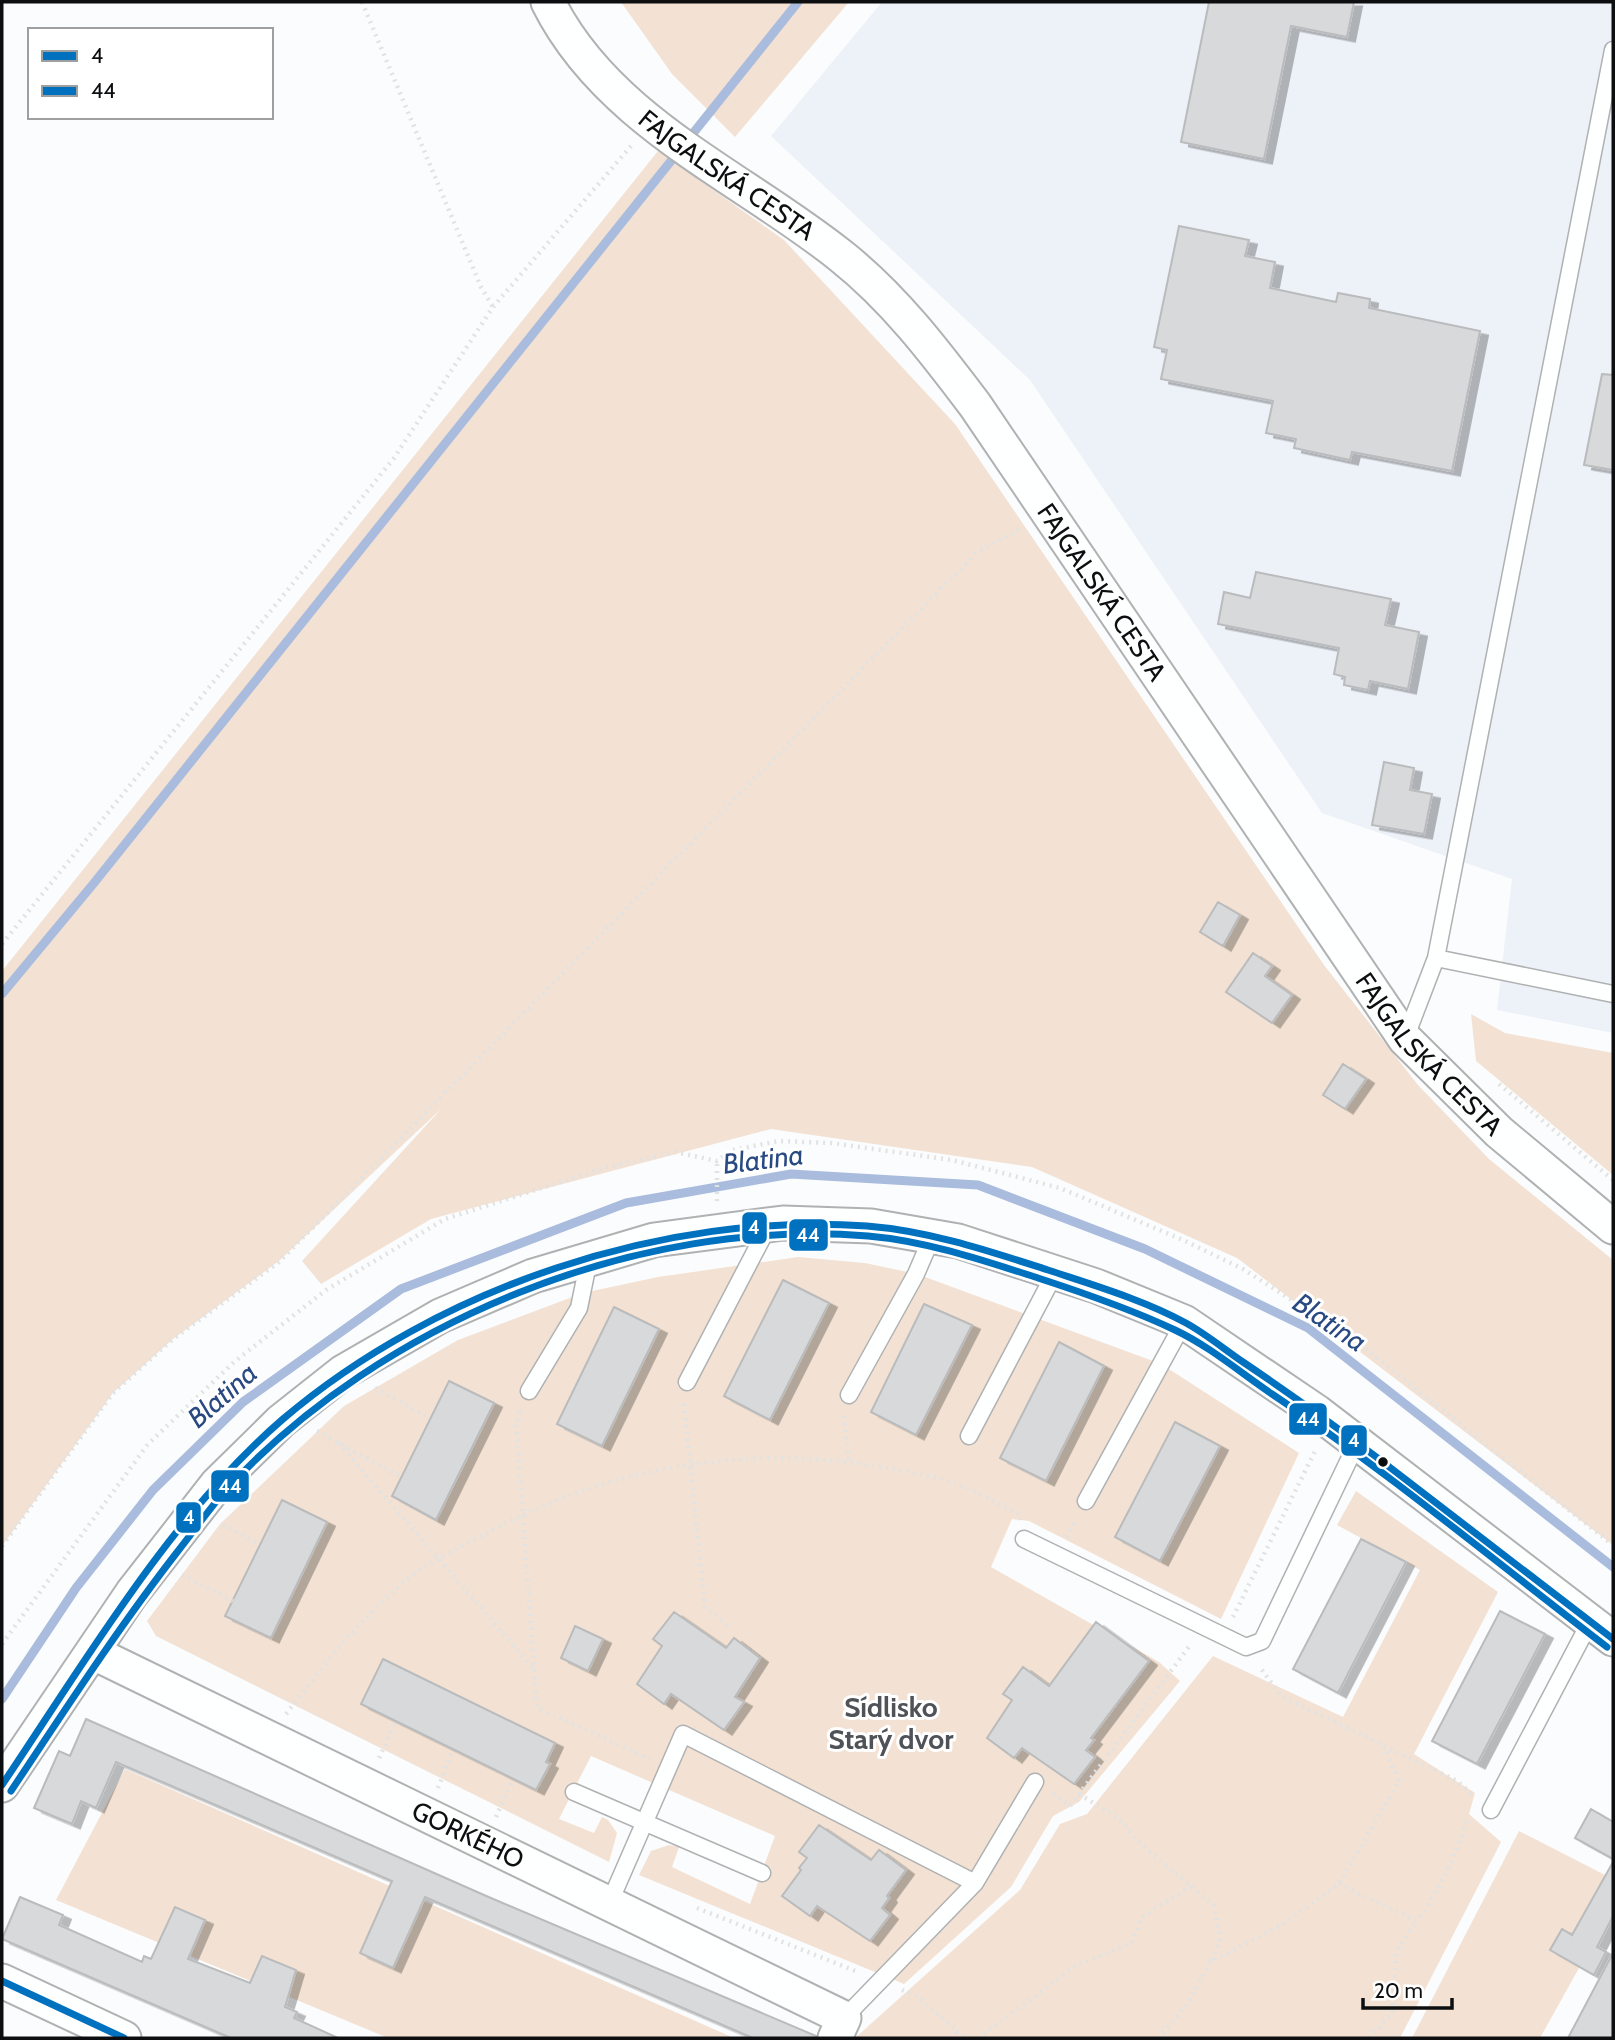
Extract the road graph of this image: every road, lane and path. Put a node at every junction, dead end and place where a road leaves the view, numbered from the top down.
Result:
1 (362, 2) edge
2 (548, 2) edge
3 (1613, 50) edge
4 (654, 122) junction
5 (493, 307) junction
6 (1048, 516) junction
7 (2, 944) edge
8 (1436, 958) junction
9 (1613, 993) edge
10 (1405, 1039) junction
11 (1495, 1081) dead end
12 (717, 1164) junction
13 (1613, 1180) edge
14 (715, 1201) dead end
15 (769, 1225) junction
16 (1613, 1227) edge
17 (932, 1237) junction
18 (589, 1259) junction
19 (1055, 1273) junction
20 (1184, 1322) junction
21 (365, 1382) dead end
22 (687, 1382) joint
23 (528, 1391) joint
24 (849, 1395) joint
25 (430, 1419) dead end
26 (307, 1426) dead end
27 (969, 1436) dead end
28 (1357, 1443) junction
29 (339, 1444) junction
30 (1316, 1448) dead end
31 (849, 1461) junction
32 (692, 1463) junction
33 (401, 1477) dead end
34 (1086, 1501) joint
35 (523, 1512) junction
36 (213, 1520) dead end
37 (1024, 1539) joint
38 (261, 1544) dead end
39 (1613, 1545) edge
40 (2, 1546) edge
41 (1056, 1555) junction
42 (441, 1558) junction
43 (172, 1570) dead end
44 (233, 1601) dead end
45 (1205, 1627) junction
46 (731, 1629) dead end
47 (1602, 1631) edge
48 (1224, 1636) junction
49 (2, 1644) edge
50 (1246, 1647) junction
51 (94, 1653) junction
52 (534, 1670) junction
53 (285, 1715) dead end
54 (396, 1721) dead end
55 (1382, 1745) junction
56 (453, 1749) dead end
57 (668, 1768) junction
58 (513, 1779) dead end
59 (1035, 1782) joint
60 (2, 1785) edge
61 (367, 1786) junction
62 (574, 1792) dead end
63 (1079, 1794) junction
64 (1491, 1810) junction
65 (427, 1815) junction
66 (645, 1822) junction
67 (485, 1843) junction
68 (762, 1872) dead end
69 (975, 1883) junction
70 (1339, 1884) junction
71 (1191, 1886) junction
72 (609, 1904) junction
73 (1416, 1921) junction
74 (1210, 1962) junction
75 (2, 1981) edge
76 (881, 1981) junction
77 (840, 2028) edge
78 (956, 2030) junction
79 (124, 2038) edge
80 (957, 2038) edge
81 (968, 2038) edge
82 (978, 2038) edge
83 (1158, 2038) edge
84 (1369, 2038) edge

1 - 5 path
2 - 4 street, FAJGALSKÁ CESTA
3 - 8 lane
4 - 5 path
4 - 6 street, FAJGALSKÁ CESTA
5 - 7 path
6 - 10 street, FAJGALSKÁ CESTA
6 - 40 path
8 - 9 lane
8 - 10 lane
10 - 16 street, FAJGALSKÁ CESTA
11 - 13 path
12 - 14 path
12 - 39 path
12 - 49 path
15 - 17 street
15 - 18 street
15 - 22 lane
17 - 19 street
17 - 24 lane
18 - 23 lane
18 - 51 street
19 - 20 street
19 - 27 lane
20 - 28 street
20 - 34 lane
21 - 25 path
22 - 32 path
23 - 35 path
24 - 31 path
26 - 29 path
28 - 47 street
28 - 50 lane
29 - 33 path
29 - 42 path
30 - 48 path
31 - 32 path
31 - 37 path
32 - 35 path
32 - 46 path
34 - 41 path
35 - 42 path
35 - 52 path
36 - 38 path
37 - 41 lane
41 - 45 lane
42 - 52 path
42 - 53 path
43 - 44 path
45 - 48 lane
45 - 63 path
47 - 64 lane
48 - 50 lane
50 - 55 path
51 - 60 street
51 - 61 street, GORKÉHO
52 - 57 path
54 - 61 path
55 - 64 path
55 - 70 path
56 - 65 path
57 - 66 lane
57 - 69 lane
58 - 67 path
59 - 63 path
59 - 69 lane
61 - 65 street, GORKÉHO
62 - 66 lane
63 - 71 path
64 - 73 path
65 - 67 street, GORKÉHO
66 - 68 lane
66 - 72 lane
67 - 72 street, GORKÉHO
69 - 76 lane
70 - 73 path
70 - 74 path
71 - 74 path
71 - 82 path
72 - 77 street, GORKÉHO
73 - 84 path
74 - 83 path
75 - 79 street
76 - 77 lane
76 - 78 path
78 - 80 path
78 - 81 path

